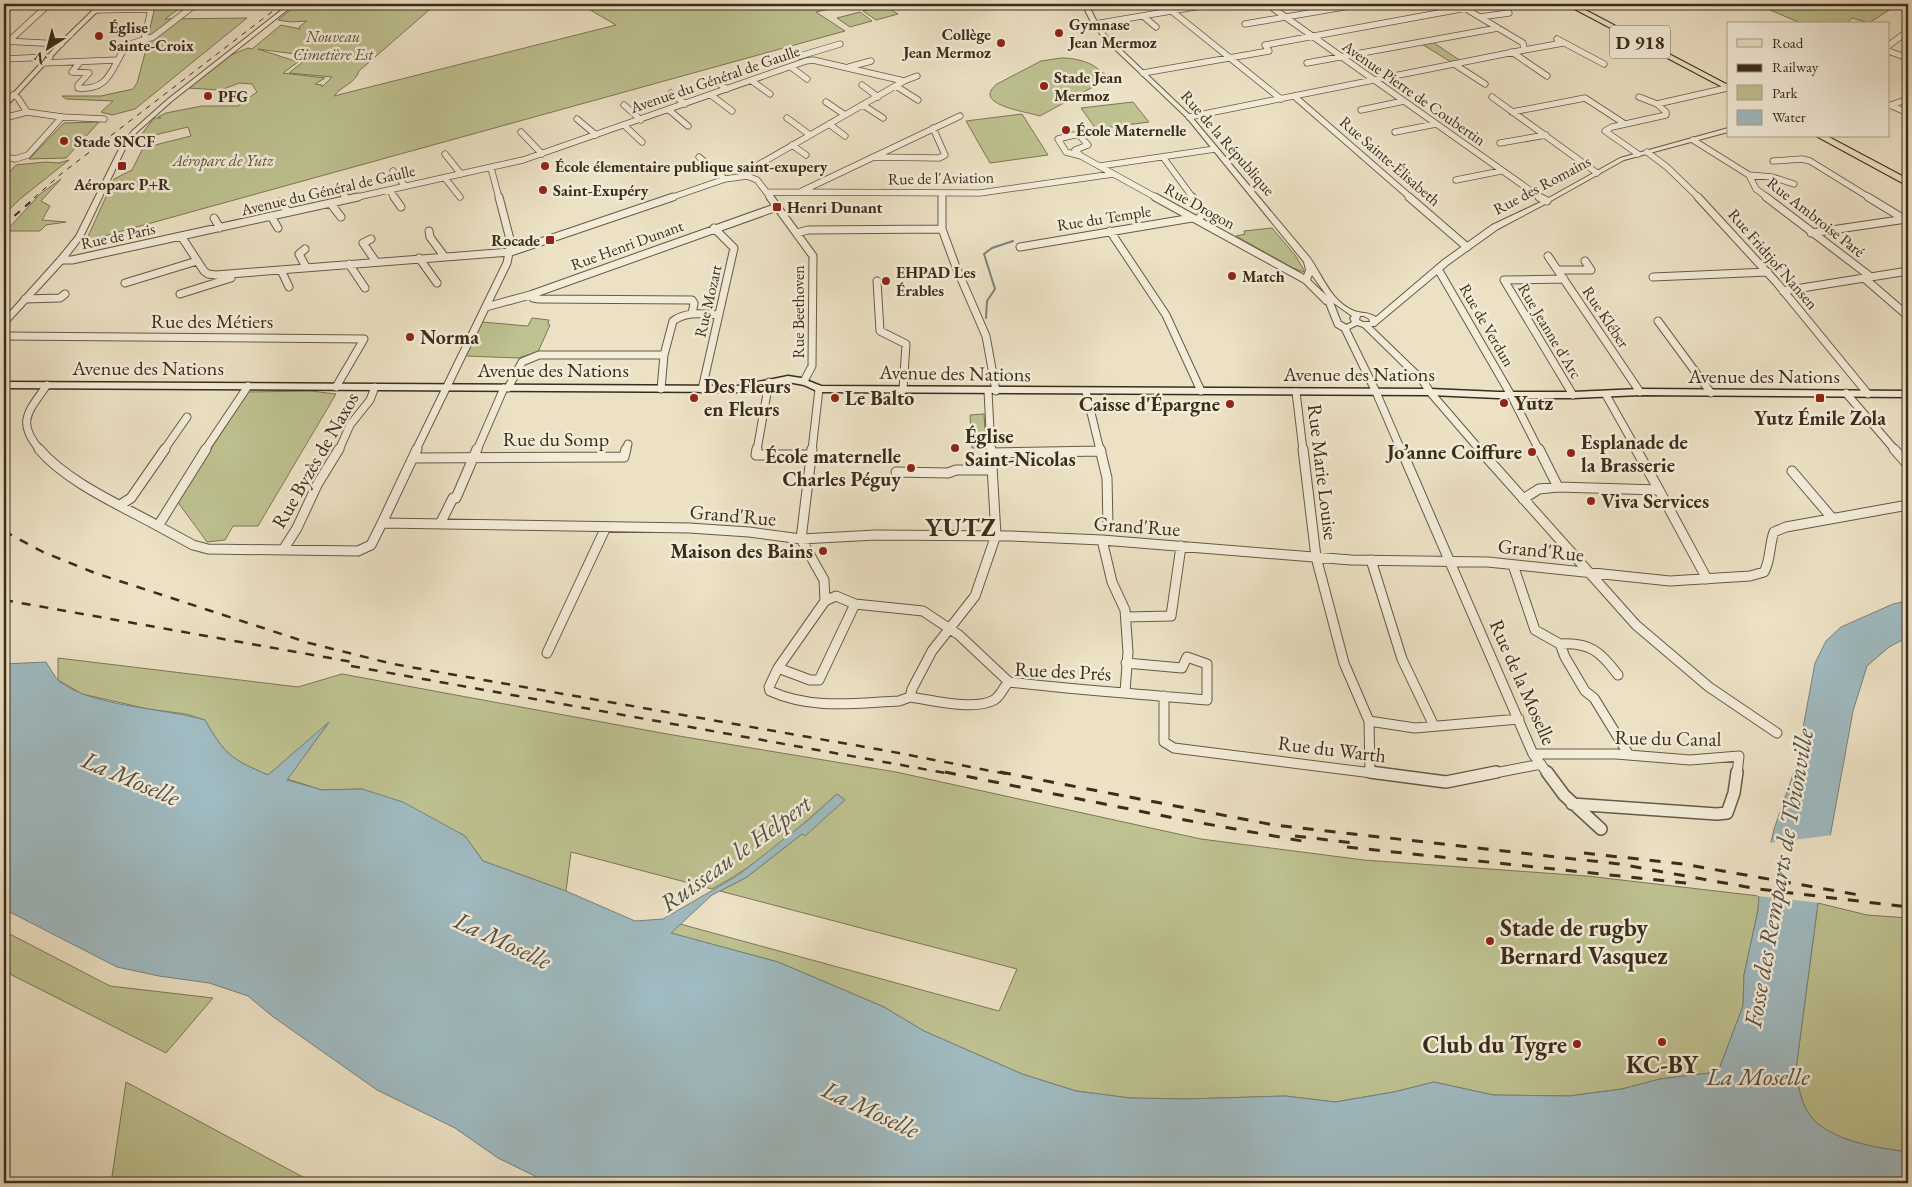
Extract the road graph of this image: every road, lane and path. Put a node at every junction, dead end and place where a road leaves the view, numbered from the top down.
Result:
1 (102, 4) edge
2 (147, 4) edge
3 (196, 4) edge
4 (292, 4) edge
5 (1084, 4) edge
6 (1163, 4) edge
7 (1212, 4) edge
8 (1267, 4) edge
9 (1361, 4) edge
10 (1458, 4) edge
11 (1569, 4) edge
12 (48, 5) edge
13 (4, 6) edge
14 (1466, 8) junction
15 (143, 9) junction
16 (96, 10) junction
17 (1172, 11) junction
18 (1510, 13) dead end
19 (1142, 16) junction
20 (1285, 17) junction
21 (1480, 17) junction
22 (1095, 24) junction
23 (1245, 24) dead end
24 (1156, 27) dead end
25 (1498, 28) junction
26 (1908, 31) edge
27 (1313, 36) junction
28 (1557, 39) dead end
29 (144, 40) junction
30 (7, 41) edge
31 (1564, 43) junction
32 (61, 44) junction
33 (840, 44) dead end
34 (1890, 44) edge
35 (1524, 50) junction
36 (1512, 52) junction
37 (1890, 52) edge
38 (792, 54) dead end
39 (800, 56) junction
40 (50, 57) junction
41 (1341, 57) junction
42 (1230, 58) junction
43 (1908, 58) edge
44 (4, 59) edge
45 (117, 60) junction
46 (813, 60) junction
47 (870, 60) dead end
48 (80, 62) junction
49 (1306, 63) dead end
50 (43, 64) junction
51 (1454, 64) junction
52 (1604, 64) dead end
53 (791, 67) junction
54 (757, 68) dead end
55 (848, 68) junction
56 (1144, 73) junction
57 (768, 75) junction
58 (917, 76) dead end
59 (1547, 76) dead end
60 (807, 79) dead end
61 (714, 80) dead end
62 (1374, 80) junction
63 (752, 81) junction
64 (904, 81) junction
65 (1485, 84) dead end
66 (862, 86) dead end
67 (896, 86) junction
68 (1727, 87) edge
69 (1727, 88) edge
70 (727, 89) junction
71 (671, 93) dead end
72 (770, 94) dead end
73 (13, 95) junction
74 (711, 95) junction
75 (1294, 96) junction
76 (878, 97) junction
77 (1492, 97) dead end
78 (1639, 98) dead end
79 (1281, 99) junction
80 (1908, 99) edge
81 (918, 100) dead end
82 (1404, 101) junction
83 (826, 102) dead end
84 (685, 104) junction
85 (1657, 104) junction
86 (624, 105) dead end
87 (863, 105) junction
88 (4, 106) edge
89 (1890, 106) edge
90 (1890, 106) edge
91 (669, 110) junction
92 (1361, 110) dead end
93 (732, 111) dead end
94 (27, 112) junction
95 (1512, 112) junction
96 (1908, 114) edge
97 (845, 115) junction
98 (960, 116) dead end
99 (62, 117) junction
100 (1189, 117) junction
101 (4, 118) edge
102 (787, 118) dead end
103 (882, 118) dead end
104 (104, 119) dead end
105 (577, 119) dead end
106 (641, 120) junction
107 (829, 124) junction
108 (1436, 124) junction
109 (1624, 124) junction
110 (624, 126) junction
111 (688, 126) dead end
112 (933, 128) junction
113 (1727, 130) edge
114 (521, 132) dead end
115 (1395, 132) dead end
116 (596, 135) junction
117 (810, 135) junction
118 (1546, 135) junction
119 (845, 136) dead end
120 (1824, 138) edge
121 (1692, 140) junction
122 (642, 142) dead end
123 (1500, 143) dead end
124 (792, 145) junction
125 (1215, 149) junction
126 (1648, 152) junction
127 (445, 154) dead end
128 (542, 154) junction
129 (1638, 154) junction
130 (806, 155) dead end
131 (1081, 156) junction
132 (4, 157) edge
133 (699, 157) dead end
134 (1162, 157) junction
135 (871, 158) junction
136 (1773, 161) dead end
137 (1099, 166) junction
138 (492, 168) junction
139 (393, 171) dead end
140 (1502, 171) junction
141 (1597, 173) junction
142 (461, 174) junction
143 (1113, 174) junction
144 (1749, 175) junction
145 (747, 176) junction
146 (1467, 177) junction
147 (445, 178) junction
148 (725, 179) junction
149 (1456, 180) dead end
150 (1908, 183) edge
151 (1476, 184) dead end
152 (1794, 184) dead end
153 (338, 186) dead end
154 (405, 186) junction
155 (389, 190) junction
156 (767, 192) junction
157 (800, 192) junction
158 (942, 193) junction
159 (460, 197) dead end
160 (346, 200) junction
161 (1547, 201) junction
162 (280, 202) dead end
163 (330, 203) junction
164 (778, 206) junction
165 (401, 207) dead end
166 (288, 212) junction
167 (271, 216) junction
168 (214, 218) dead end
169 (341, 218) dead end
170 (1195, 219) junction
171 (1906, 219) edge
172 (220, 228) junction
173 (278, 228) dead end
174 (714, 228) junction
175 (942, 229) junction
176 (429, 231) dead end
177 (1110, 231) junction
178 (797, 233) junction
179 (1812, 233) junction
180 (180, 236) junction
181 (372, 239) dead end
182 (1020, 246) dead end
183 (1467, 247) junction
184 (305, 249) dead end
185 (510, 252) junction
186 (444, 256) junction
187 (1548, 256) dead end
188 (419, 258) junction
189 (61, 260) junction
190 (1307, 260) junction
191 (197, 261) junction
192 (1584, 261) dead end
193 (376, 262) junction
194 (350, 264) junction
195 (306, 268) junction
196 (1438, 269) junction
197 (281, 270) junction
198 (1558, 270) junction
199 (1908, 271) edge
200 (1768, 272) junction
201 (243, 273) junction
202 (1653, 277) dead end
203 (1867, 277) junction
204 (1307, 278) junction
205 (1564, 279) junction
206 (1318, 280) junction
207 (877, 281) dead end
208 (437, 283) dead end
209 (125, 284) dead end
210 (497, 285) joint
211 (289, 287) dead end
212 (365, 288) dead end
213 (1783, 291) junction
214 (65, 294) dead end
215 (180, 294) dead end
216 (530, 295) junction
217 (25, 299) junction
218 (1330, 304) junction
219 (486, 307) junction
220 (692, 314) junction
221 (719, 314) junction
222 (1908, 316) edge
223 (1372, 318) junction
224 (1358, 320) junction
225 (1658, 321) dead end
226 (4, 322) edge
227 (1345, 328) junction
228 (4, 336) edge
229 (664, 355) junction
230 (804, 380) junction
231 (769, 382) junction
232 (4, 385) edge
233 (47, 385) junction
234 (248, 386) junction
235 (336, 387) junction
236 (375, 387) junction
237 (446, 387) junction
238 (506, 388) junction
239 (662, 389) junction
240 (702, 389) junction
241 (819, 389) junction
242 (903, 390) junction
243 (992, 391) junction
244 (1201, 391) junction
245 (1086, 392) junction
246 (1296, 392) junction
247 (1376, 392) junction
248 (1430, 392) junction
249 (1640, 392) junction
250 (1712, 393) junction
251 (1606, 394) junction
252 (1846, 394) junction
253 (1868, 394) junction
254 (1908, 394) edge
255 (1511, 395) junction
256 (1573, 395) junction
257 (187, 417) dead end
258 (628, 444) dead end
259 (1101, 451) junction
260 (991, 453) junction
261 (811, 455) junction
262 (475, 457) junction
263 (413, 458) junction
264 (1908, 465) edge
265 (992, 470) junction
266 (896, 472) dead end
267 (1792, 472) dead end
268 (1558, 487) junction
269 (1659, 490) junction
270 (1522, 498) junction
271 (120, 505) junction
272 (1908, 505) edge
273 (1832, 518) junction
274 (382, 523) junction
275 (440, 524) junction
276 (158, 526) junction
277 (606, 526) junction
278 (996, 536) junction
279 (1107, 536) junction
280 (801, 539) junction
281 (1181, 546) junction
282 (284, 550) junction
283 (1316, 558) junction
284 (1371, 560) junction
285 (1450, 561) junction
286 (1513, 564) junction
287 (1589, 572) junction
288 (1707, 579) junction
289 (825, 601) junction
290 (855, 604) junction
291 (1126, 617) junction
292 (949, 628) junction
293 (1560, 644) junction
294 (547, 653) dead end
295 (1126, 663) junction
296 (778, 668) junction
297 (1618, 675) dead end
298 (1008, 682) junction
299 (1125, 692) junction
300 (1164, 696) junction
301 (906, 699) junction
302 (1519, 719) junction
303 (1369, 721) junction
304 (1434, 726) junction
305 (1776, 733) dead end
306 (1533, 754) junction
307 (1628, 755) junction
308 (1541, 764) junction
309 (1370, 773) junction
310 (1572, 804) junction
311 (1601, 829) dead end

1 - 12 street
1 - 16 street
2 - 15 street
3 - 29 street
4 - 189 street
5 - 22 street, Rue de la République
6 - 17 street
7 - 17 street
8 - 20 street, Avenue Pierre de Coubertin
9 - 20 street
10 - 14 street
11 - 68 main road, D 918
12 - 13 street
12 - 30 street
14 - 21 street
14 - 27 street
15 - 16 street
15 - 29 street
16 - 32 street
17 - 19 street
17 - 42 street
18 - 21 street
19 - 22 street
19 - 24 street
20 - 23 street
20 - 27 street, Avenue Pierre de Coubertin
21 - 25 street
22 - 56 street, Rue de la République
25 - 35 street
25 - 41 street
26 - 34 street
27 - 41 street, Avenue Pierre de Coubertin
27 - 42 street
28 - 31 street
29 - 45 street
30 - 32 street
31 - 35 street
31 - 52 street
32 - 40 street
33 - 39 street
35 - 36 street
36 - 51 street
36 - 59 street
37 - 43 street
38 - 39 street, Avenue du Général de Gaulle
39 - 46 street, Avenue du Général de Gaulle
40 - 44 street
40 - 50 street
41 - 49 street
41 - 62 street, Avenue Pierre de Coubertin
42 - 56 street
42 - 79 street
45 - 48 street
45 - 48 street
46 - 53 street, Avenue du Général de Gaulle
46 - 55 street, Avenue du Général de Gaulle
47 - 55 street
48 - 50 street
50 - 73 street
51 - 62 street
51 - 65 street
53 - 57 street, Avenue du Général de Gaulle
53 - 60 street
54 - 57 street
55 - 64 street, Avenue du Général de Gaulle
56 - 100 street, Rue de la République
57 - 63 street, Avenue du Général de Gaulle
58 - 64 street
61 - 70 street
62 - 75 street
62 - 82 street, Avenue Pierre de Coubertin
63 - 70 street, Avenue du Général de Gaulle
63 - 72 street
64 - 67 street
66 - 76 street
67 - 76 street
67 - 81 street
69 - 85 street
70 - 74 street, Avenue du Général de Gaulle
71 - 84 street
73 - 88 street
73 - 94 street
74 - 84 street, Avenue du Général de Gaulle
74 - 93 street
75 - 79 street
75 - 183 street, Rue Sainte-Élisabeth
76 - 87 street
77 - 95 street
78 - 85 street
79 - 100 street
80 - 89 street
82 - 92 street
82 - 108 street, Avenue Pierre de Coubertin
83 - 97 street
84 - 91 street, Avenue du Général de Gaulle
85 - 109 street
86 - 106 street
87 - 97 street
87 - 103 street
90 - 96 street
91 - 106 street, Avenue du Général de Gaulle
91 - 111 street
94 - 99 street
94 - 101 street
95 - 109 street
95 - 118 street
97 - 107 street
98 - 112 street
99 - 104 street
99 - 132 street
100 - 125 street, Rue de la République
102 - 117 street
105 - 116 street
106 - 110 street, Avenue du Général de Gaulle
107 - 117 street
107 - 119 street
108 - 115 street
108 - 140 street, Avenue Pierre de Coubertin
109 - 129 street
110 - 116 street, Avenue du Général de Gaulle
110 - 122 street
112 - 135 street
112 - 135 street
113 - 121 street, Rue des Romains
114 - 128 street
116 - 128 street, Avenue du Général de Gaulle
117 - 124 street
118 - 123 street
118 - 141 street
120 - 150 main road
121 - 126 street, Rue des Romains
121 - 144 street, Rue Ambroise Paré
124 - 130 street
124 - 145 street
125 - 134 street
125 - 190 street, Rue de la République
126 - 129 street, Rue des Romains
126 - 200 street, Rue Fridtjof Nansen
127 - 142 street
128 - 138 street, Avenue du Général de Gaulle
129 - 141 street, Rue des Romains
131 - 131 street, Rue Drogon
131 - 137 street, Rue Drogon
133 - 148 street
134 - 137 street
134 - 170 street
135 - 157 street
136 - 171 street
137 - 143 street, Rue Drogon
138 - 142 street, Avenue du Général de Gaulle
138 - 185 street
139 - 154 street
140 - 146 street
140 - 161 street, Avenue Pierre de Coubertin
141 - 161 street, Rue des Romains
142 - 147 street, Avenue du Général de Gaulle
143 - 158 street, Rue de l'Aviation
143 - 170 street, Rue Drogon
144 - 152 street, Rue Ambroise Paré
144 - 179 street, Rue Ambroise Paré
145 - 148 street
145 - 156 street, Rue Beethoven
146 - 149 street
146 - 151 street
147 - 154 street, Avenue du Général de Gaulle
147 - 159 street
148 - 185 street
153 - 160 street
154 - 155 street, Avenue du Général de Gaulle
155 - 160 street, Avenue du Général de Gaulle
155 - 165 street
156 - 157 street, Rue de l'Aviation
156 - 164 street, Rue Beethoven
157 - 158 street, Rue de l'Aviation
158 - 175 street
160 - 163 street, Avenue du Général de Gaulle
161 - 183 street, Rue des Romains
162 - 166 street
163 - 166 street, Avenue du Général de Gaulle
163 - 169 street
164 - 174 street, Rue Henri Dunant
164 - 178 street, Rue Beethoven
166 - 167 street, Avenue du Général de Gaulle
167 - 172 street, Avenue du Général de Gaulle
167 - 173 street
168 - 172 street
170 - 177 street, Rue du Temple
170 - 204 street, Rue Drogon
171 - 179 street
172 - 180 street, Avenue du Général de Gaulle
174 - 216 street, Rue Henri Dunant
174 - 221 street, Rue Mozart
175 - 178 street
175 - 243 street
176 - 186 street
177 - 182 street, Rue du Temple
177 - 244 street
178 - 230 street, Rue Beethoven
179 - 203 street, Rue Ambroise Paré
180 - 189 street, Rue de Paris
180 - 191 street
181 - 193 street
183 - 196 street, Rue des Romains
184 - 195 street
185 - 186 street
185 - 210 street
186 - 188 street
187 - 198 street, Rue Kléber
188 - 193 street
188 - 208 street
189 - 217 street
190 - 204 street
190 - 206 street, Rue de la République
191 - 201 street
191 - 209 street
192 - 198 street
193 - 194 street
194 - 195 street
194 - 212 street
195 - 197 street
196 - 223 street, Rue des Romains
196 - 255 street, Rue de Verdun
197 - 201 street
197 - 211 street
198 - 205 street, Rue Kléber
199 - 203 street
200 - 202 street
200 - 213 street, Rue Fridtjof Nansen
201 - 215 street
203 - 213 street
203 - 222 street, Rue Ambroise Paré
204 - 206 street
204 - 218 street
205 - 249 street, Rue Kléber
205 - 256 street, Rue Jeanne d'Arc
206 - 224 street, Rue de la République
207 - 242 street
210 - 219 street
213 - 253 street, Rue Fridtjof Nansen
214 - 217 street
216 - 219 street, Rue Henri Dunant
216 - 220 street
217 - 226 street
218 - 224 street
218 - 227 street
219 - 237 street
220 - 221 street
220 - 229 street
221 - 240 street, Rue Mozart
223 - 224 street
223 - 224 street, Rue des Romains
224 - 227 street
224 - 248 street
225 - 250 street
227 - 247 street
228 - 235 street, Rue des Métiers
229 - 238 street
229 - 239 street
230 - 231 main road, Avenue des Nations
230 - 241 main road
231 - 240 main road, Avenue des Nations
231 - 261 street
232 - 233 main road, Avenue des Nations
233 - 234 main road, Avenue des Nations
233 - 271 street
234 - 235 main road, Avenue des Nations
234 - 276 street
235 - 236 main road, Avenue des Nations
236 - 237 main road, Avenue des Nations
236 - 282 street, Rue Byzès de Naxos
237 - 238 main road, Avenue des Nations
237 - 263 street
238 - 239 main road, Avenue des Nations
238 - 262 street
239 - 240 main road, Avenue des Nations
241 - 242 main road, Avenue des Nations
241 - 261 street
242 - 243 main road, Avenue des Nations
243 - 245 main road, Avenue des Nations
243 - 260 street
244 - 245 main road, Avenue des Nations
244 - 246 main road, Avenue des Nations
245 - 259 street
246 - 247 main road, Avenue des Nations
246 - 283 street, Rue Marie Louise
247 - 248 main road, Avenue des Nations
247 - 285 street, Rue de la Moselle
248 - 255 main road, Avenue des Nations
248 - 270 street
249 - 250 main road, Avenue des Nations
249 - 251 main road, Avenue des Nations
250 - 252 main road, Avenue des Nations
251 - 256 main road, Avenue des Nations
251 - 269 street
252 - 253 main road, Avenue des Nations
252 - 264 street
253 - 254 main road, Avenue des Nations
255 - 256 main road, Avenue des Nations
255 - 268 street
257 - 271 street
258 - 262 street, Rue du Somp
259 - 260 street
259 - 279 street
260 - 265 street
261 - 280 street
262 - 263 street, Rue du Somp
262 - 275 street, Rue du Somp
263 - 274 street
265 - 266 street
265 - 278 street
267 - 273 street
268 - 269 street
268 - 270 street
269 - 288 street
270 - 287 street
271 - 276 street
272 - 273 street
273 - 288 street, Grand'Rue
274 - 275 street, Grand'Rue
274 - 282 street
275 - 277 street, Grand'Rue
276 - 282 street
277 - 280 street, Grand'Rue
277 - 294 street
278 - 279 street, Grand'Rue
278 - 280 street, Grand'Rue
278 - 292 street
279 - 281 street, Grand'Rue
279 - 291 street
280 - 289 street
281 - 283 street, Grand'Rue
281 - 291 street
283 - 284 street, Grand'Rue
283 - 303 street, Rue Marie Louise
284 - 285 street, Grand'Rue
284 - 304 street
285 - 286 street, Grand'Rue
285 - 302 street, Rue de la Moselle
286 - 287 street, Grand'Rue
286 - 293 street
287 - 288 street, Grand'Rue
287 - 305 street
289 - 290 street
289 - 296 street
290 - 292 street
290 - 296 street
291 - 295 street
292 - 298 street
292 - 301 street
293 - 297 street
293 - 307 street
295 - 299 street
295 - 300 street, Rue des Prés
296 - 301 street, Rue des Prés
298 - 299 street, Rue des Prés
298 - 301 street, Rue des Prés
299 - 300 street, Rue des Prés
300 - 309 street, Rue du Warth
302 - 304 street
302 - 306 street, Rue de la Moselle
303 - 304 street
303 - 309 street
306 - 307 street, Rue du Canal
306 - 308 street, Rue de la Moselle
307 - 310 street, Rue du Canal
308 - 309 street, Rue du Warth
308 - 310 street, Rue de la Moselle
310 - 311 street, Rue de la Moselle

